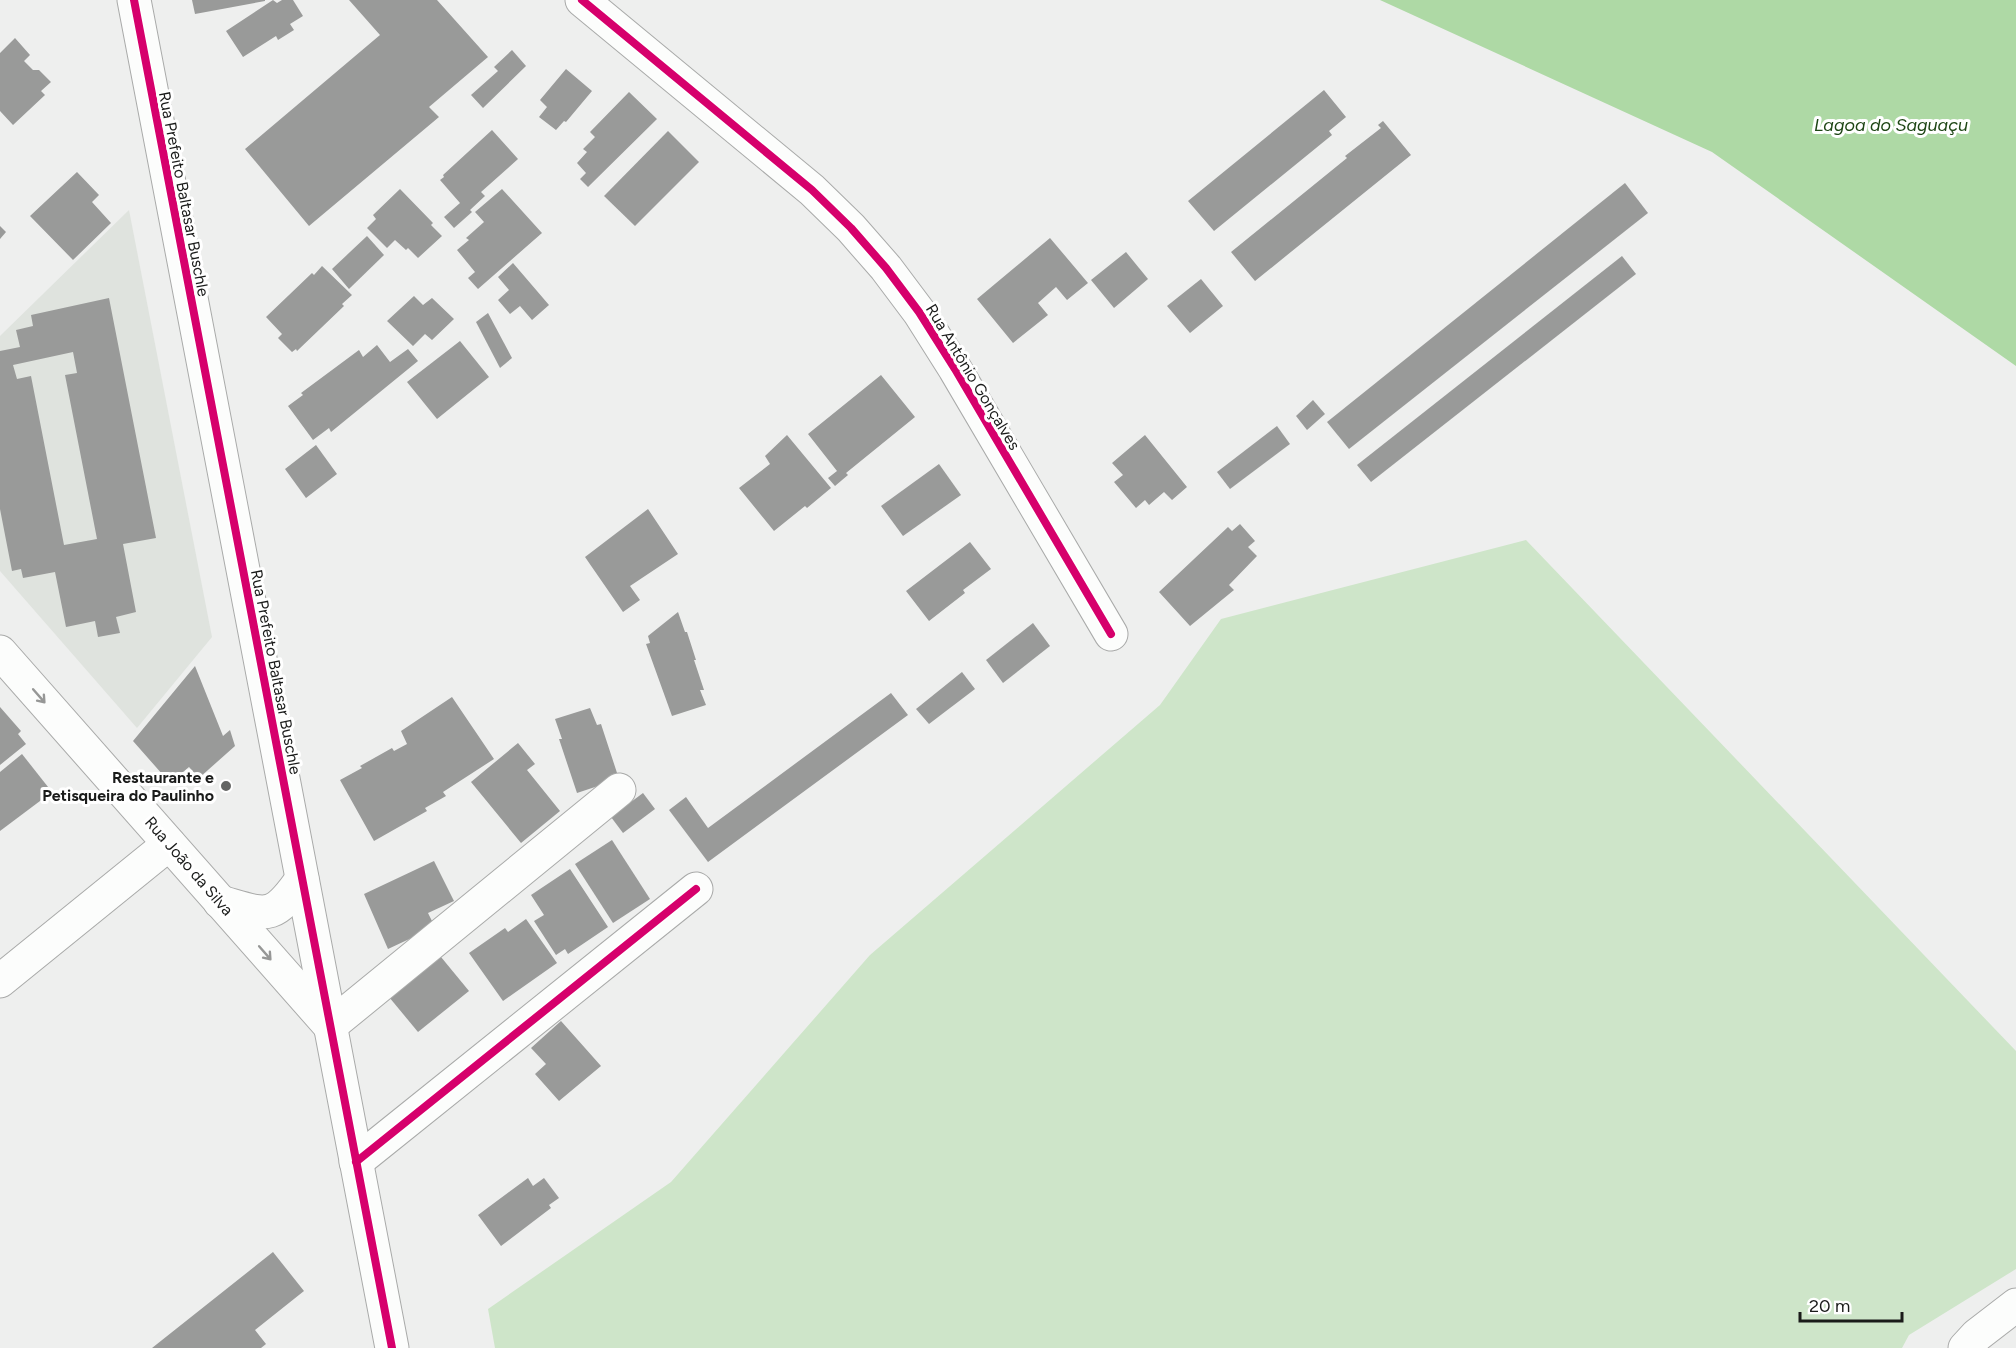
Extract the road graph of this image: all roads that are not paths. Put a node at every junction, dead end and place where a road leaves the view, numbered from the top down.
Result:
1 (134, 0) edge
2 (582, 0) edge
3 (1111, 634) dead end
4 (0, 652) edge
5 (619, 790) dead end
6 (169, 844) junction
7 (302, 879) junction
8 (696, 889) dead end
9 (220, 902) junction
10 (0, 981) edge
11 (330, 1026) junction
12 (356, 1162) junction
13 (2016, 1305) edge
14 (392, 1348) edge
15 (1965, 1348) edge

1 - 7 main road, Rua Prefeito Baltasar Buschle
2 - 3 main road, Rua Antônio Gonçalves
4 -> 6 main road, Rua João da Silva
5 - 11 main road
6 - 9 main road, Rua João da Silva
6 - 10 main road
7 - 9 main road
7 - 11 main road, Rua Prefeito Baltasar Buschle
8 - 12 main road
9 -> 11 main road, Rua João da Silva
11 - 12 main road, Rua Prefeito Baltasar Buschle
12 - 14 main road, Rua Prefeito Baltasar Buschle
13 - 15 main road

